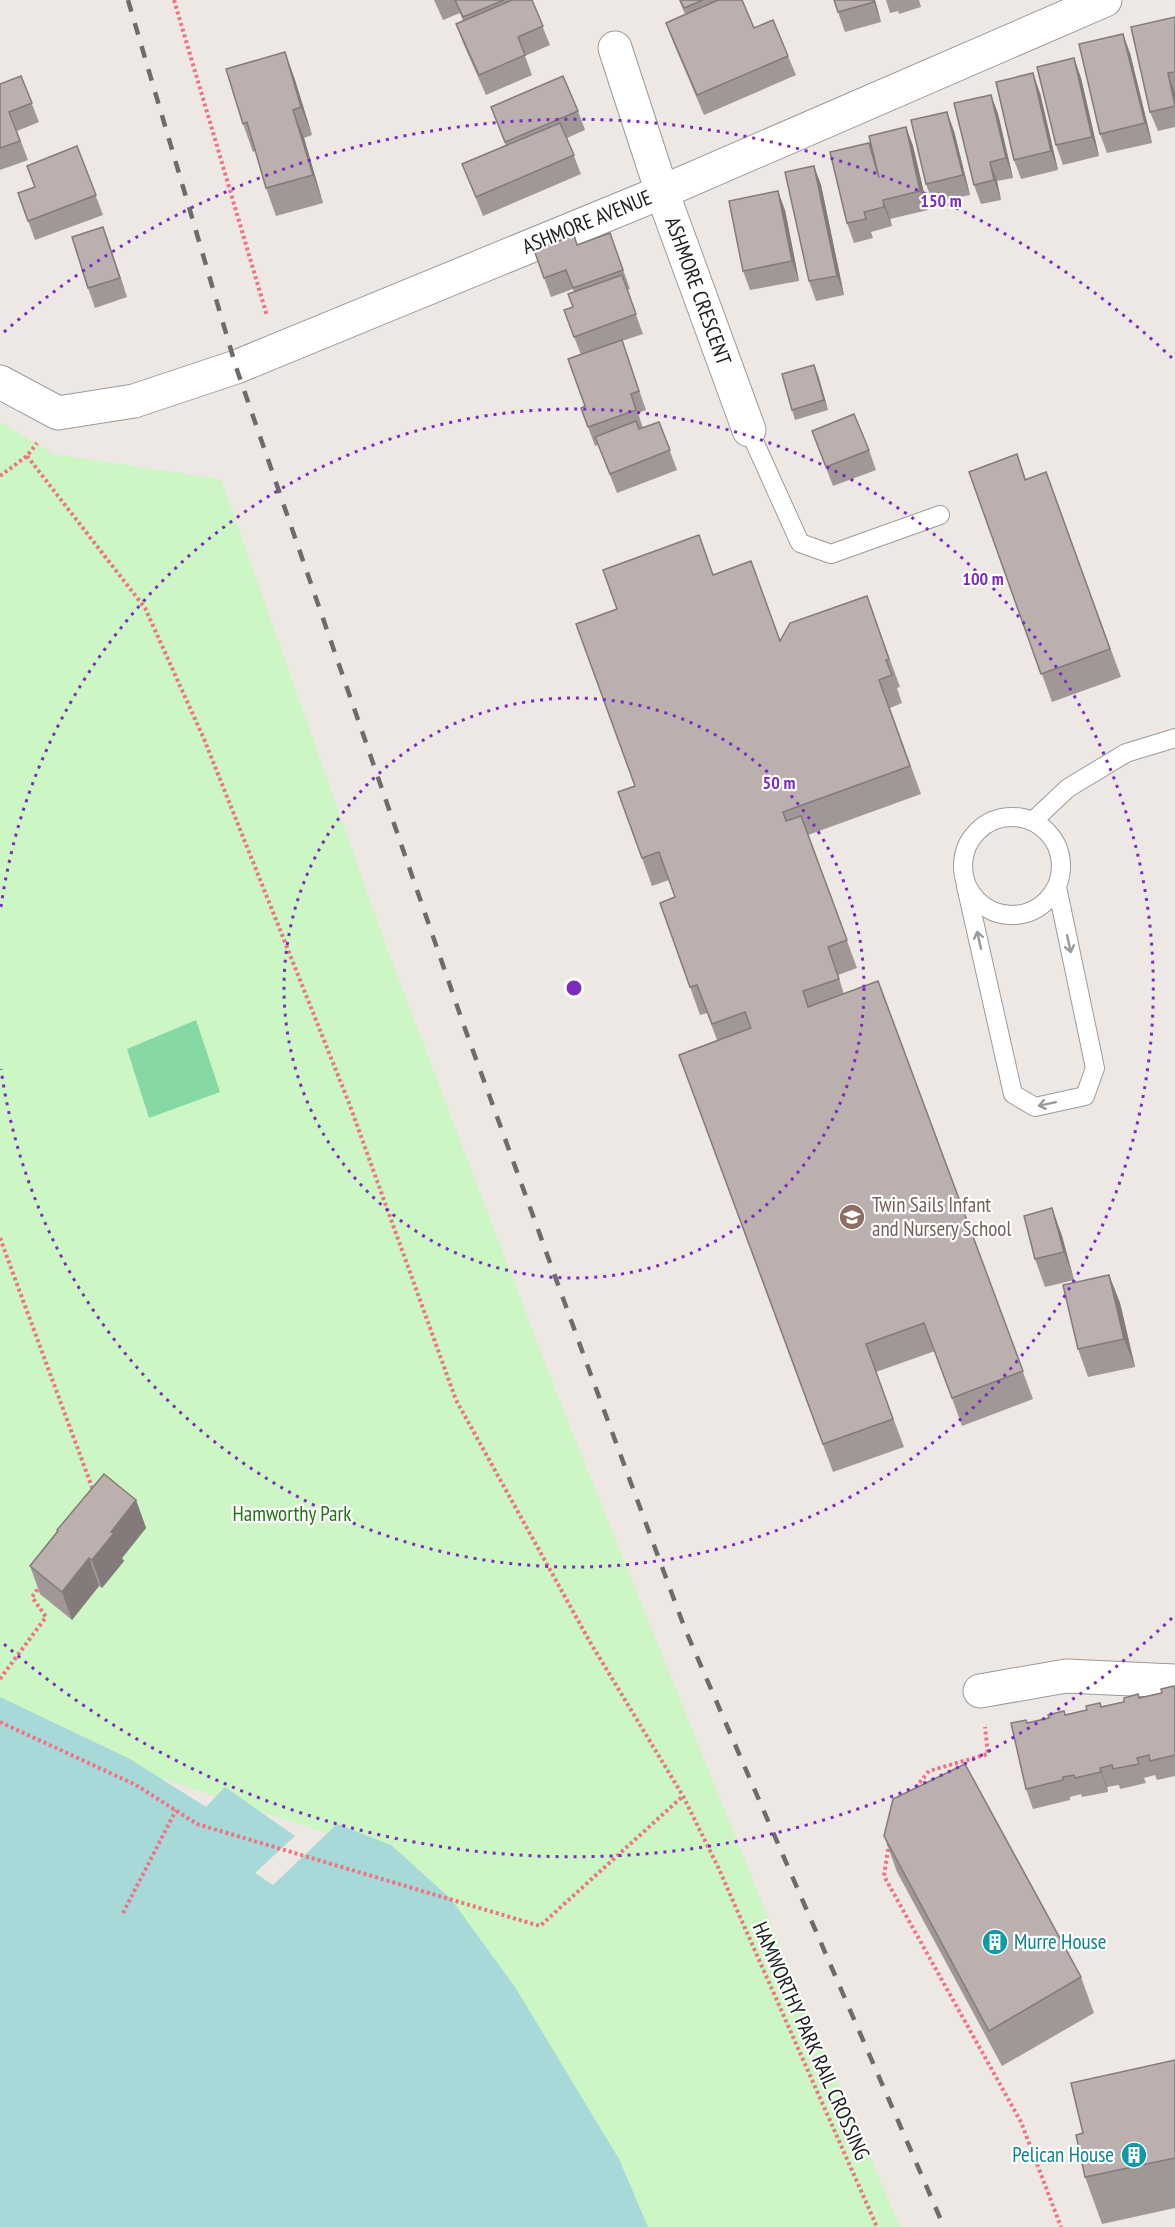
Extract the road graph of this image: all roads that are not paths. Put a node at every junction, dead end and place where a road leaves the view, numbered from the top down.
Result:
1 (1105, 0) edge
2 (615, 48) dead end
3 (662, 192) junction
4 (0, 382) edge
5 (749, 430) joint
6 (940, 515) dead end
7 (1175, 738) edge
8 (1033, 821) junction
9 (966, 886) junction
10 (1057, 887) junction
11 (1175, 1681) edge
12 (980, 1691) dead end

1 - 3 street, ASHMORE AVENUE
2 - 3 street, ASHMORE CRESCENT
3 - 4 street, ASHMORE AVENUE
3 - 5 street, ASHMORE CRESCENT
5 - 6 lane
7 - 8 lane
8 - 9 lane
8 - 10 lane
9 - 10 lane
10 -> 9 lane
11 - 12 street

